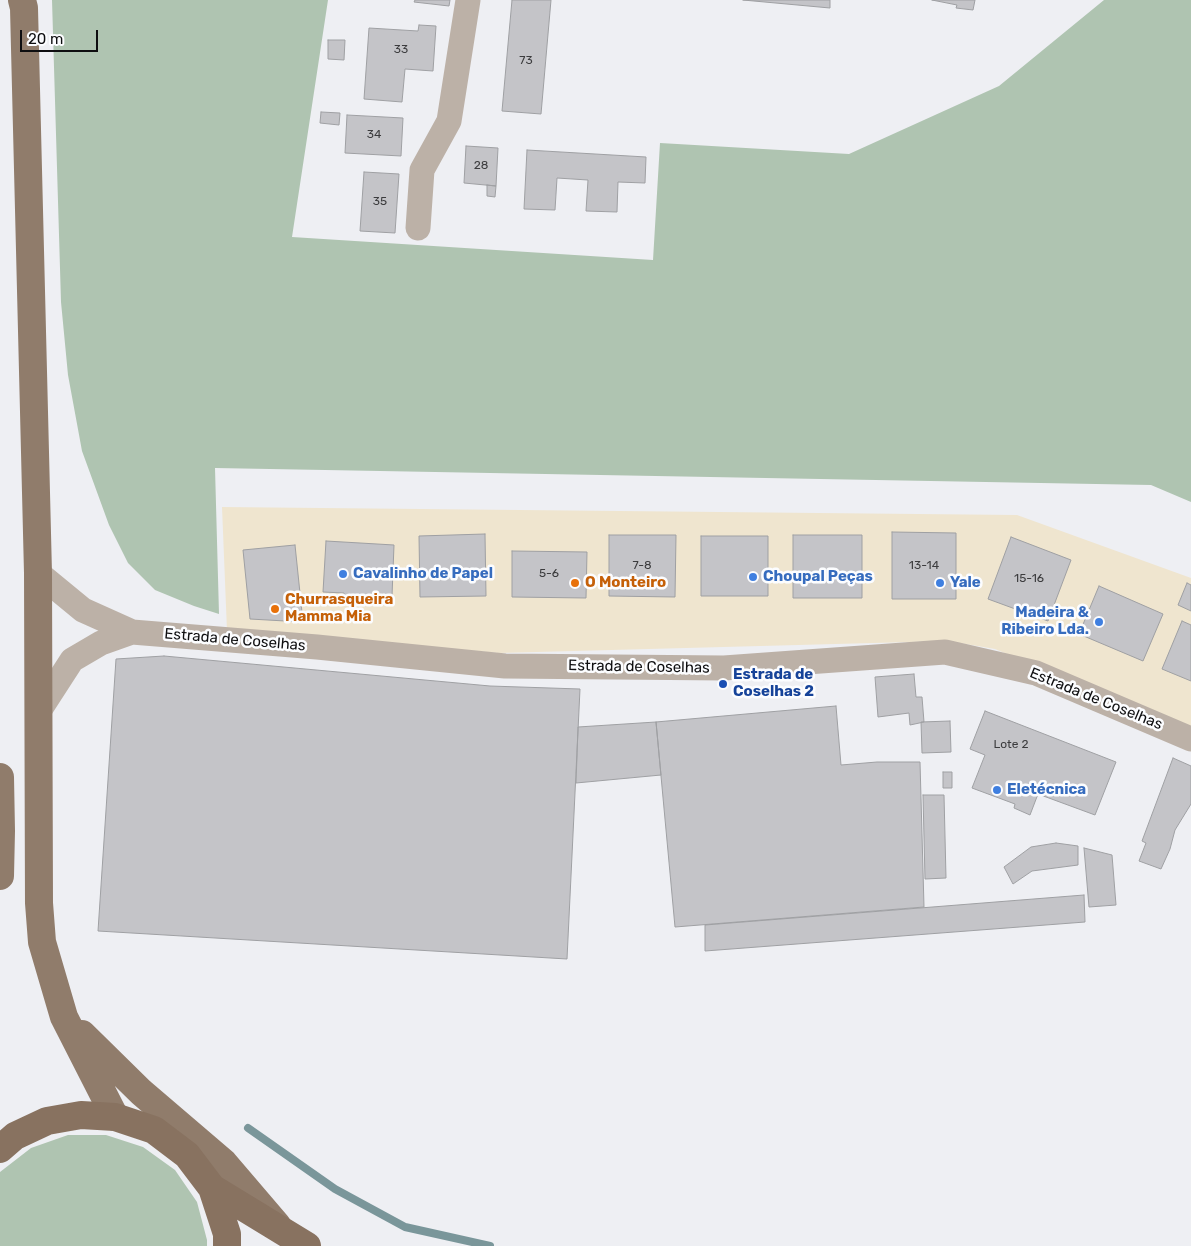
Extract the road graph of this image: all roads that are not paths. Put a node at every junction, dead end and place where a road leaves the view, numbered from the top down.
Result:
1 (22, 0) edge
2 (468, 0) edge
3 (418, 228) dead end
4 (38, 573) junction
5 (132, 632) junction
6 (39, 711) junction
7 (1191, 739) edge
8 (0, 777) edge
9 (0, 876) edge
10 (64, 1017) junction
11 (115, 1116) junction
12 (0, 1149) edge
13 (212, 1188) junction
14 (295, 1239) edge
15 (227, 1246) edge

1 - 4 main road
2 - 3 street
4 - 5 street, Estrada de Coselhas
4 - 6 main road
5 - 6 street, Estrada de Coselhas
5 - 7 street, Estrada de Coselhas
6 - 10 main road
8 - 9 main road
10 - 11 main road
10 - 14 main road
11 - 12 highway
11 - 13 highway
13 - 14 highway
13 - 15 highway

